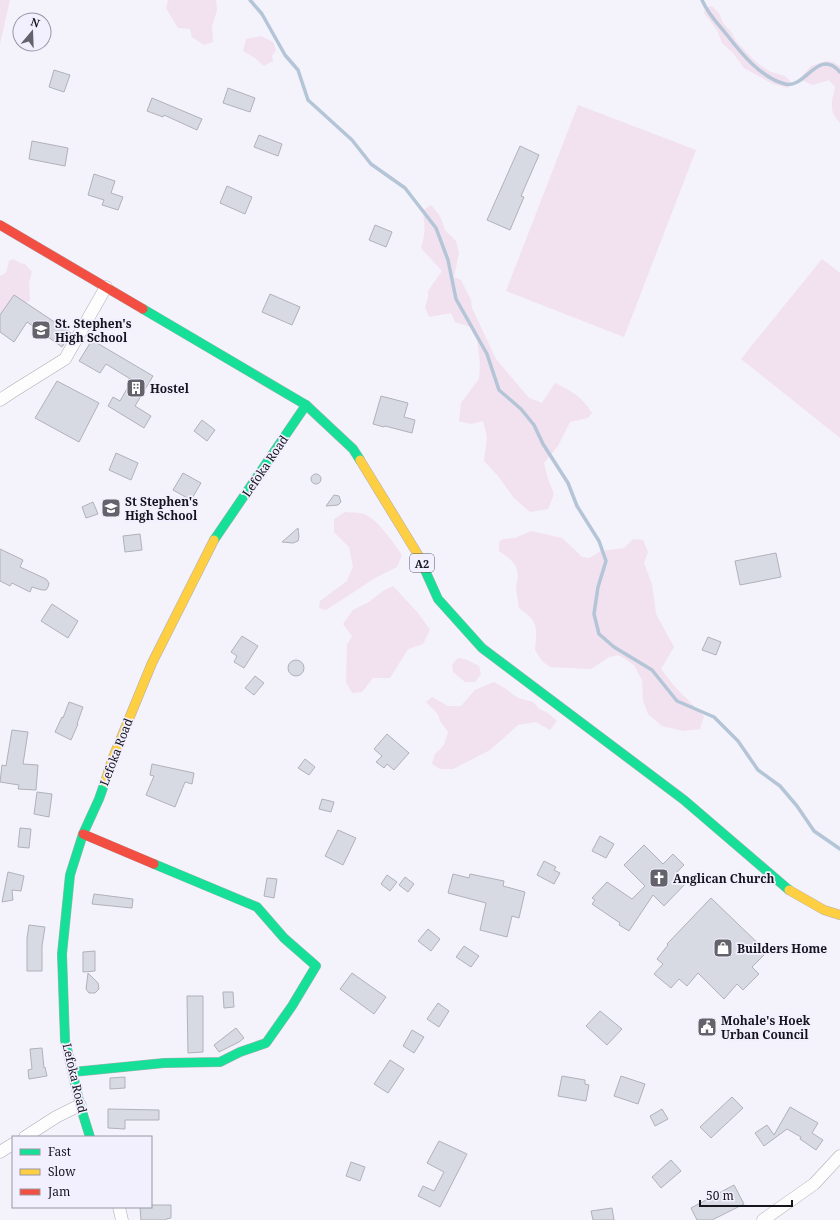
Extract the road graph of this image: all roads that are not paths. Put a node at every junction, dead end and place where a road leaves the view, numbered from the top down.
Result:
1 (0, 225) edge
2 (106, 287) junction
3 (0, 400) edge
4 (306, 405) junction
5 (83, 834) junction
6 (840, 915) edge
7 (73, 1072) junction
8 (80, 1105) junction
9 (27, 1136) edge
10 (90, 1136) edge
11 (12, 1145) edge
12 (0, 1152) edge
13 (840, 1156) edge
14 (119, 1208) edge
15 (122, 1220) edge
16 (763, 1220) edge

1 - 2 street, A2
2 - 3 street
2 - 4 street, A2
4 - 5 street, Lefoka Road
4 - 6 street, A2
5 - 7 street, Lefoka Road
5 - 7 street
7 - 8 street, Lefoka Road
8 - 9 street
8 - 10 street, Lefoka Road
11 - 12 street
13 - 16 street
14 - 15 street

